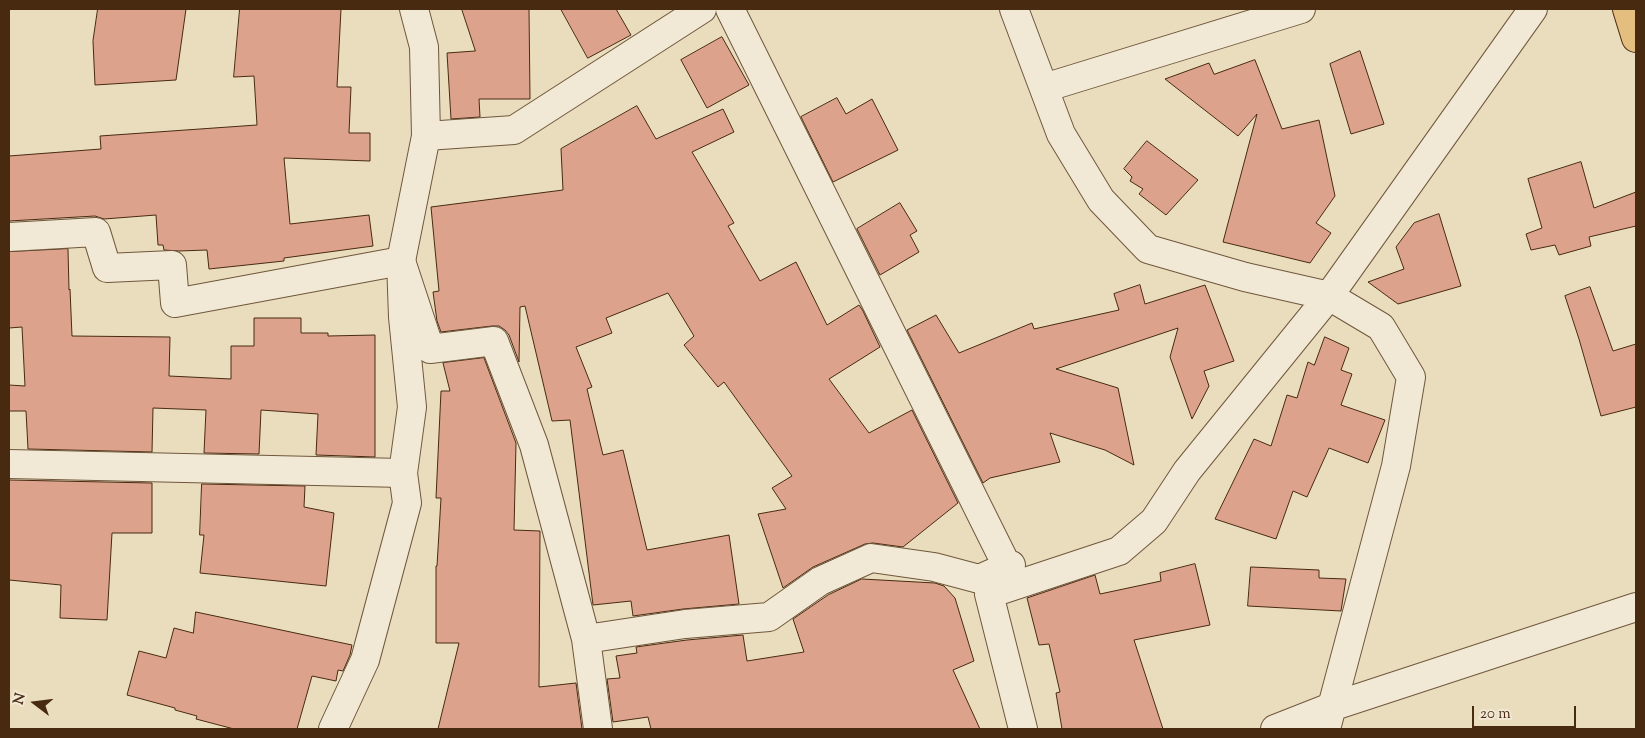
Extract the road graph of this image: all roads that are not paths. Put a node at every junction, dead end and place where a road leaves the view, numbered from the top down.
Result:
1 (414, 9) edge
2 (702, 9) edge
3 (730, 9) edge
4 (1014, 9) edge
5 (1301, 9) edge
6 (1533, 9) edge
7 (1627, 9) edge
8 (1636, 38) edge
9 (1044, 88) junction
10 (426, 136) junction
11 (9, 237) edge
12 (401, 261) junction
13 (1329, 296) junction
14 (9, 464) edge
15 (403, 474) junction
16 (1119, 551) junction
17 (1007, 566) junction
18 (1636, 607) edge
19 (586, 639) junction
20 (1329, 718) edge
21 (333, 729) edge
22 (598, 729) edge
23 (1023, 729) edge
24 (1274, 729) edge

1 - 10 street
2 - 10 street
3 - 17 street
4 - 9 street
5 - 9 street
6 - 13 street
7 - 8 main road
9 - 13 street
10 - 12 street
11 - 12 street
12 - 15 street
12 - 19 street
13 - 16 street
13 - 20 street
14 - 15 street
15 - 21 street
16 - 17 street
16 - 23 street
17 - 19 street
18 - 20 street
19 - 22 street
20 - 24 street

